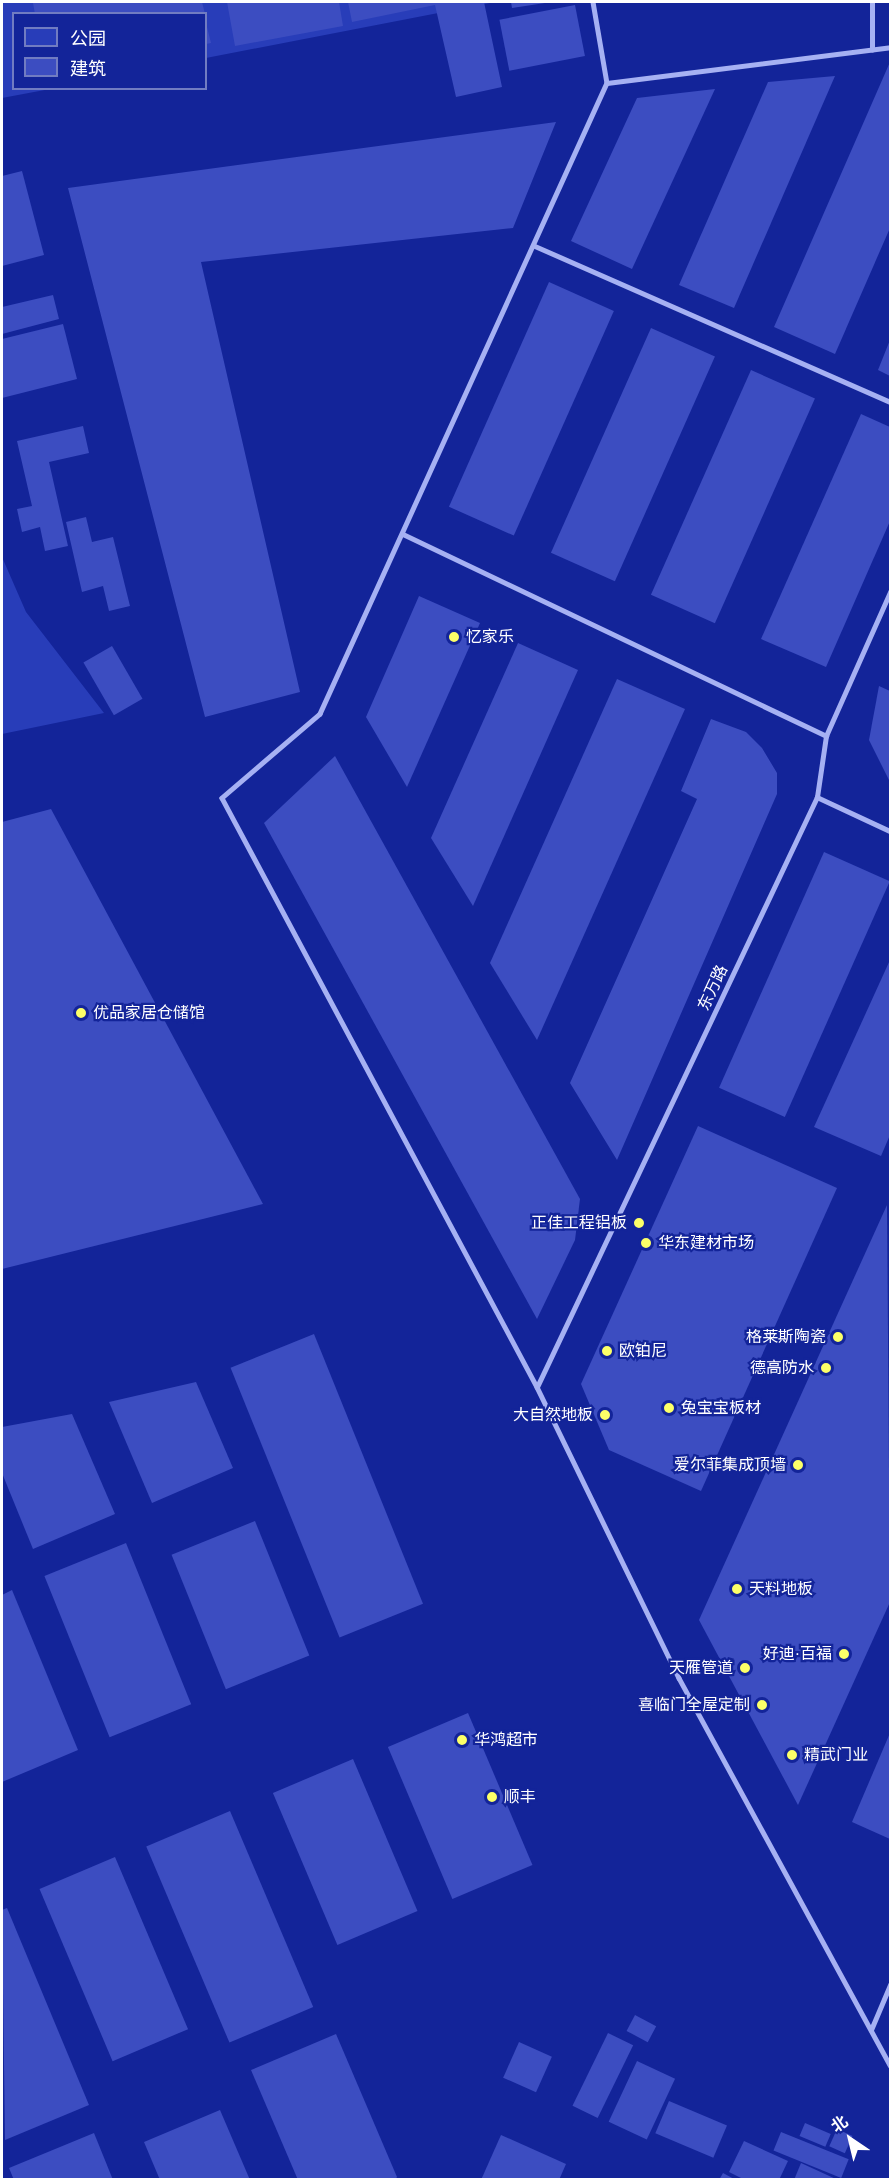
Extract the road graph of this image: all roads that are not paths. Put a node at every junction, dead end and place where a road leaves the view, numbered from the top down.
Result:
1 (593, 2) edge
2 (598, 2) edge
3 (872, 2) edge
4 (891, 47) edge
5 (872, 50) junction
6 (607, 83) junction
7 (535, 246) junction
8 (891, 402) edge
9 (403, 534) junction
10 (891, 592) edge
11 (826, 736) junction
12 (817, 797) junction
13 (891, 831) edge
14 (537, 1387) junction
15 (891, 1985) edge
16 (871, 2030) junction
17 (891, 2065) edge

1 - 2 lane
1 - 6 lane
3 - 5 lane
4 - 5 lane
5 - 6 lane
6 - 7 lane
7 - 8 lane
7 - 9 lane
9 - 11 lane
9 - 14 lane
10 - 11 lane, 东万路
11 - 12 lane, 东万路
12 - 13 lane
12 - 14 lane, 东万路
14 - 16 lane
15 - 16 lane
16 - 17 lane

